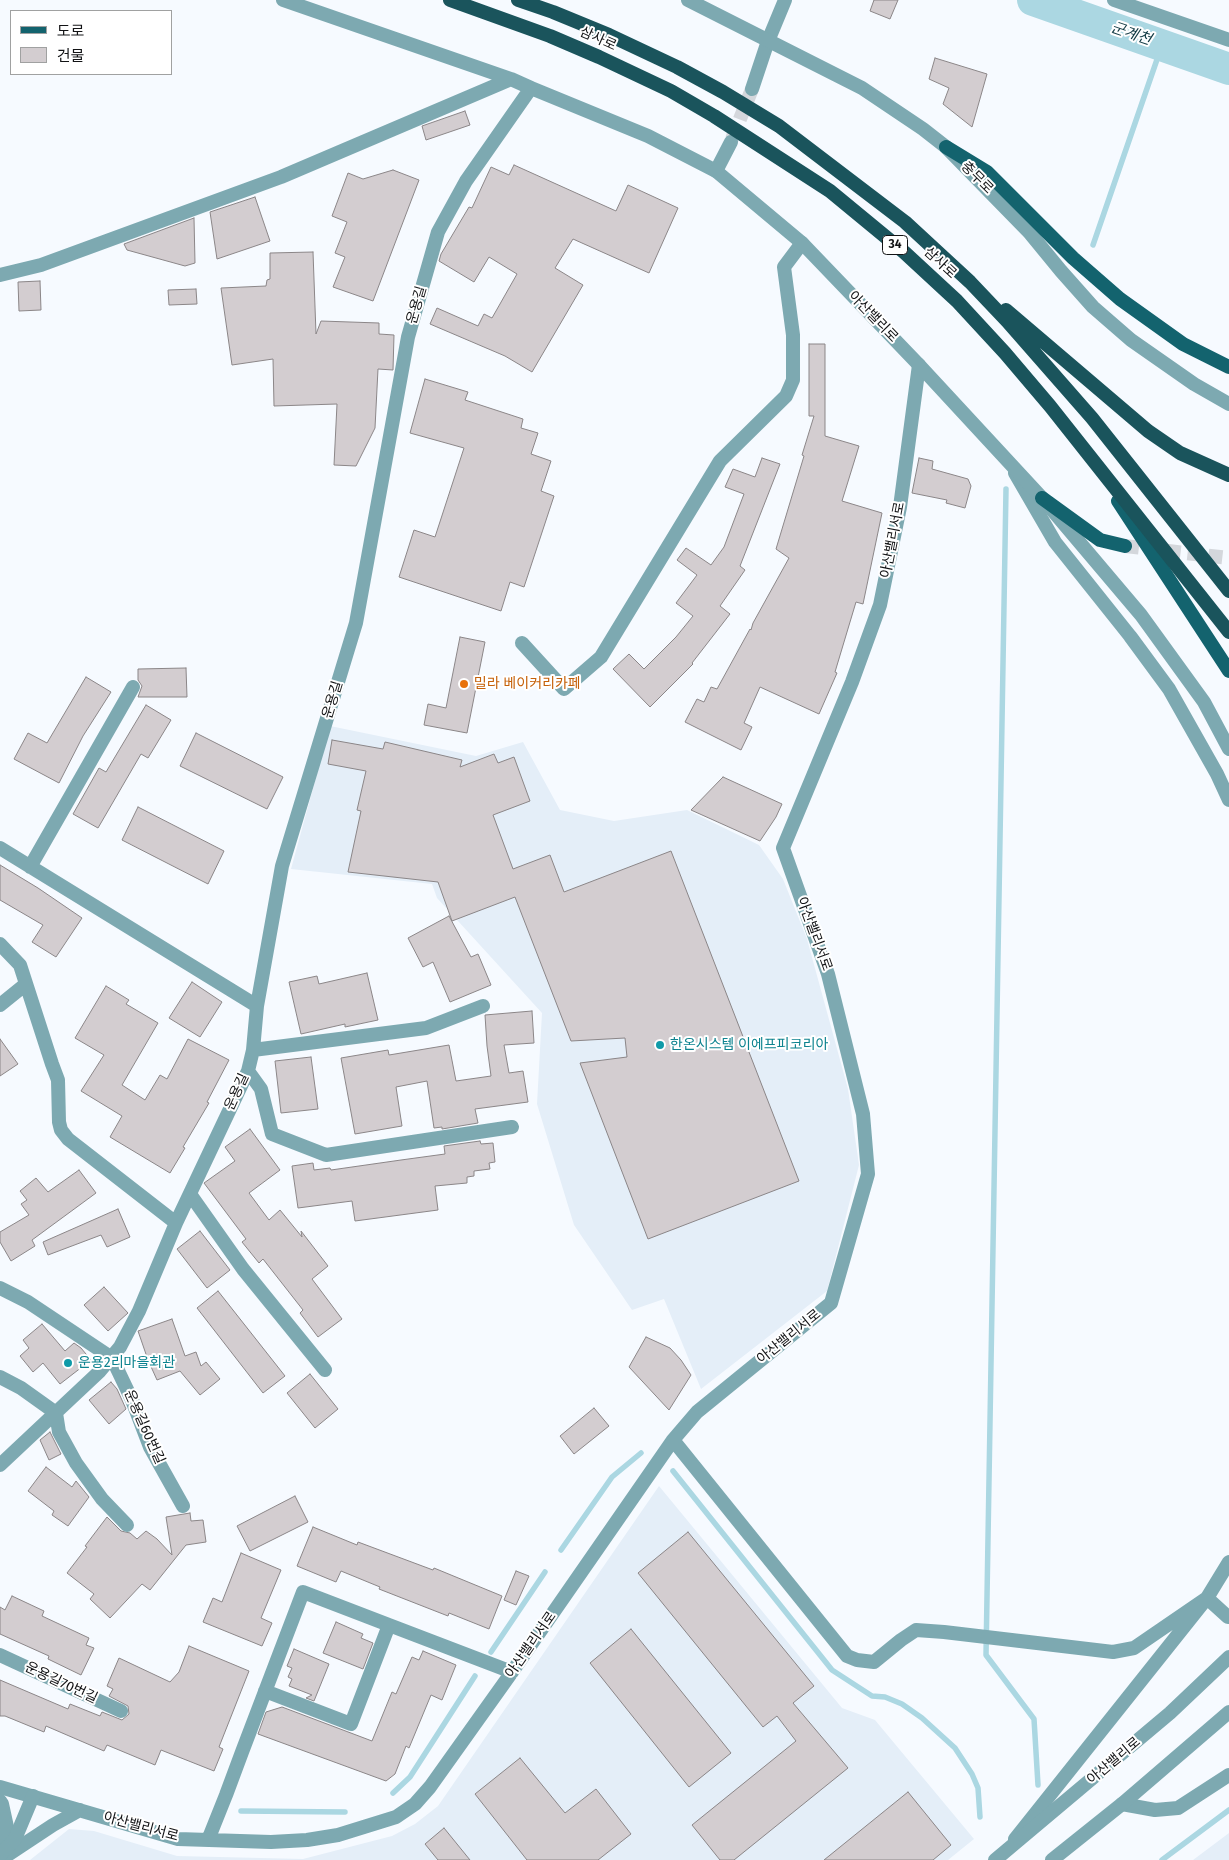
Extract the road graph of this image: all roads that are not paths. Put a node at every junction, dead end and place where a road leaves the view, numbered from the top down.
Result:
1 (282, 0) edge
2 (450, 0) edge
3 (518, 0) edge
4 (688, 0) edge
5 (785, 0) edge
6 (1114, 0) edge
7 (1229, 40) edge
8 (768, 41) junction
9 (510, 78) junction
10 (531, 88) junction
11 (752, 89) tunnel mouth
12 (731, 142) tunnel mouth
13 (946, 147) junction
14 (716, 171) junction
15 (906, 222) junction
16 (802, 243) junction
17 (0, 275) edge
18 (920, 365) junction
19 (1229, 367) edge
20 (1229, 404) edge
21 (1090, 458) junction
22 (1007, 459) junction
23 (1229, 475) edge
24 (1042, 498) junction
25 (1125, 546) tunnel mouth
26 (1229, 591) edge
27 (1229, 632) edge
28 (522, 643) dead end
29 (1229, 671) edge
30 (133, 687) dead end
31 (1229, 749) edge
32 (1229, 800) edge
33 (0, 848) edge
34 (30, 867) junction
35 (0, 944) edge
36 (26, 984) junction
37 (0, 1005) edge
38 (257, 1006) junction
39 (483, 1006) dead end
40 (253, 1050) junction
41 (248, 1071) junction
42 (512, 1127) dead end
43 (190, 1194) junction
44 (176, 1223) junction
45 (0, 1288) edge
46 (112, 1358) junction
47 (325, 1370) dead end
48 (0, 1377) edge
49 (56, 1413) junction
50 (673, 1440) junction
51 (0, 1465) edge
52 (183, 1506) dead end
53 (126, 1525) dead end
54 (1229, 1562) edge
55 (1207, 1598) junction
56 (1228, 1617) dead end
57 (389, 1625) junction
58 (0, 1655) edge
59 (1229, 1657) edge
60 (512, 1672) junction
61 (265, 1691) junction
62 (121, 1712) dead end
63 (1229, 1712) edge
64 (1229, 1775) edge
65 (0, 1787) edge
66 (33, 1796) junction
67 (0, 1801) edge
68 (1122, 1804) junction
69 (80, 1810) junction
70 (208, 1840) junction
71 (0, 1841) edge
72 (0, 1855) edge
73 (999, 1857) edge
74 (0, 1860) edge
75 (1052, 1860) edge

1 - 9 street
2 - 21 highway, 삼사로 / 34
3 - 15 highway, 삼사로 / 34
4 - 8 street, 충무로
5 - 8 street
6 - 7 street
8 - 11 street
8 - 13 street, 충무로
9 - 10 street
9 - 17 street
10 - 14 street
10 - 38 street, 운용길
12 - 14 street
13 - 19 main road
13 - 20 street, 충무로
14 - 16 street, 아산밸리로
15 - 23 highway
15 - 26 highway, 삼사로 / 34
16 - 18 street, 아산밸리로
16 - 28 street
18 - 22 street, 아산밸리로
18 - 50 street, 아산밸리서로
21 - 27 highway, 삼사로 / 34
21 - 29 main road
22 - 24 street, 아산밸리로
22 - 32 street
24 - 25 main road
24 - 31 street, 아산밸리로
30 - 34 street
33 - 34 street
34 - 38 street
35 - 36 street
36 - 37 street
36 - 44 street
38 - 40 street, 운용길
39 - 40 street
40 - 41 street, 운용길
41 - 42 street
41 - 43 street, 운용길
43 - 44 street, 운용길
43 - 47 street
44 - 46 street, 운용길
45 - 46 street
46 - 49 street, 운용길
46 - 52 street, 운용길60번길
48 - 49 street
49 - 51 street, 운용길
49 - 53 street
50 - 55 street
50 - 60 street, 아산밸리서로
54 - 55 street
55 - 56 street
55 - 73 street
57 - 60 street
57 - 61 street
57 - 61 street
58 - 62 street, 운용길70번길
59 - 73 street, 아산밸리로
60 - 70 street, 아산밸리서로
61 - 70 street
63 - 68 street
64 - 68 street
65 - 66 street, 아산밸리서로
66 - 69 street, 아산밸리서로
66 - 72 street
67 - 71 street
68 - 75 street
69 - 70 street, 아산밸리서로
69 - 74 street

